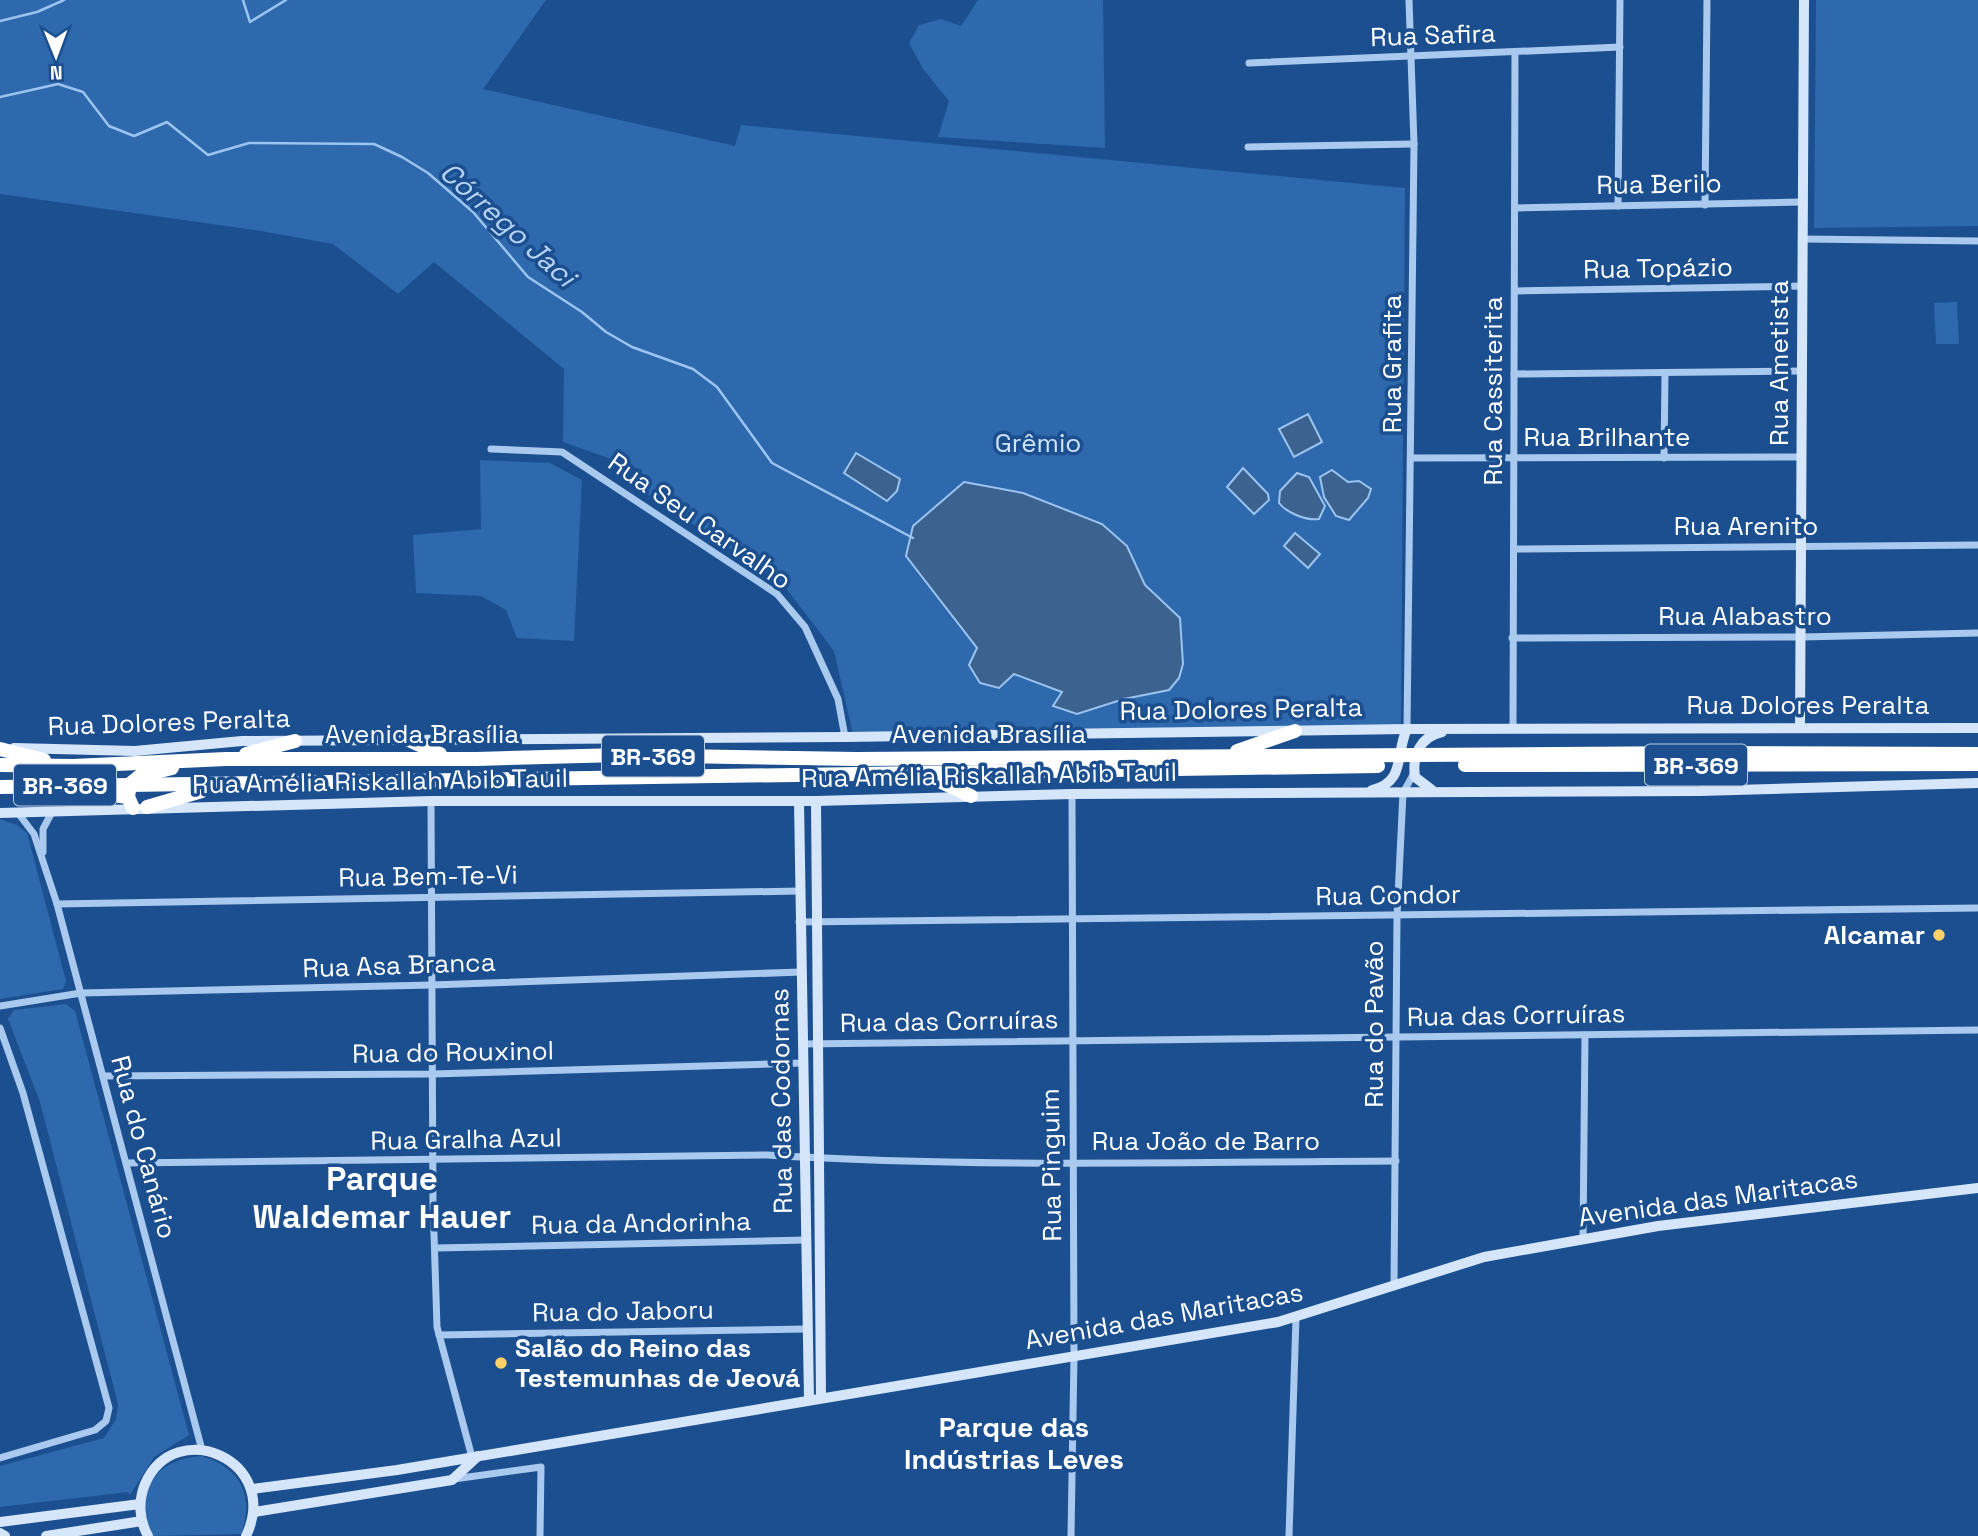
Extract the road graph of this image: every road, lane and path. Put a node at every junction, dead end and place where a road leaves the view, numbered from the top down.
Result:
1 (1409, 0) edge
2 (1620, 0) edge
3 (1707, 0) edge
4 (1804, 0) edge
5 (1620, 47) junction
6 (1515, 53) junction
7 (1410, 57) junction
8 (1249, 63) dead end
9 (1414, 144) junction
10 (1248, 147) dead end
11 (1802, 202) junction
12 (1705, 205) junction
13 (1618, 206) junction
14 (1516, 208) junction
15 (1802, 239) junction
16 (1978, 241) edge
17 (1802, 286) junction
18 (1515, 291) junction
19 (1802, 371) junction
20 (1664, 373) junction
21 (1514, 374) junction
22 (491, 449) dead end
23 (1802, 457) junction
24 (1412, 458) junction
25 (1513, 458) junction
26 (1664, 458) junction
27 (1978, 545) edge
28 (1801, 546) junction
29 (1514, 549) junction
30 (1978, 633) edge
31 (1802, 637) junction
32 (1512, 638) junction
33 (1800, 727) junction
34 (1978, 728) edge
35 (1407, 729) junction
36 (1455, 729) junction
37 (1513, 729) junction
38 (1295, 731) junction
39 (1375, 731) junction
40 (845, 737) junction
41 (409, 740) junction
42 (295, 741) junction
43 (0, 749) edge
44 (1978, 754) edge
45 (1191, 757) junction
46 (226, 759) junction
47 (476, 759) junction
48 (1407, 760) junction
49 (197, 761) junction
50 (1978, 764) edge
51 (0, 765) edge
52 (73, 766) junction
53 (872, 771) junction
54 (281, 782) junction
55 (1978, 783) edge
56 (0, 787) edge
57 (1434, 791) junction
58 (1359, 793) junction
59 (1403, 793) junction
60 (1072, 794) junction
61 (971, 796) junction
62 (135, 799) junction
63 (431, 801) junction
64 (799, 801) junction
65 (816, 801) junction
66 (0, 813) edge
67 (18, 813) junction
68 (52, 813) junction
69 (43, 857) junction
70 (799, 891) junction
71 (432, 897) junction
72 (57, 904) junction
73 (1978, 908) edge
74 (1397, 916) junction
75 (1070, 919) junction
76 (799, 922) junction
77 (817, 922) junction
78 (801, 972) junction
79 (432, 985) junction
80 (81, 993) junction
81 (0, 1006) edge
82 (0, 1028) edge
83 (1978, 1030) edge
84 (1586, 1035) junction
85 (1398, 1037) junction
86 (1071, 1041) junction
87 (802, 1044) junction
88 (817, 1044) junction
89 (803, 1063) junction
90 (433, 1074) junction
91 (103, 1076) junction
92 (819, 1080) junction
93 (804, 1081) junction
94 (806, 1158) junction
95 (818, 1159) junction
96 (433, 1161) junction
97 (1396, 1161) junction
98 (127, 1163) junction
99 (1072, 1163) junction
100 (1978, 1188) edge
101 (1583, 1239) junction
102 (806, 1240) junction
103 (435, 1248) junction
104 (806, 1268) junction
105 (821, 1268) junction
106 (1394, 1286) junction
107 (1296, 1318) junction
108 (806, 1329) junction
109 (439, 1335) junction
110 (1074, 1356) junction
111 (815, 1399) junction
112 (202, 1450) junction
113 (0, 1458) edge
114 (474, 1458) junction
115 (335, 1479) junction
116 (452, 1480) junction
117 (252, 1489) junction
118 (339, 1498) junction
119 (140, 1504) junction
120 (254, 1512) junction
121 (142, 1521) junction
122 (0, 1522) edge
123 (0, 1534) edge
124 (5, 1536) edge
125 (46, 1536) edge
126 (148, 1536) edge
127 (246, 1536) edge
128 (540, 1536) edge
129 (1071, 1536) edge
130 (1289, 1536) edge

1 - 7 street, Rua Grafita
2 - 5 street
3 - 12 street
4 - 11 street, Rua Ametista
5 - 6 street, Rua Safira
5 - 13 street
6 - 7 street, Rua Safira
6 - 14 street, Rua Cassiterita
7 - 8 street, Rua Safira
7 - 9 street, Rua Grafita
9 - 10 street
9 - 24 street, Rua Grafita
11 - 12 street, Rua Berilo
11 - 15 street, Rua Ametista
12 - 13 street, Rua Berilo
13 - 14 street, Rua Berilo
14 - 18 street, Rua Cassiterita
15 - 16 street
15 - 17 street, Rua Ametista
17 - 18 street, Rua Topázio
17 - 19 street, Rua Ametista
18 - 21 street, Rua Cassiterita
19 - 20 street
19 - 23 street, Rua Ametista
20 - 21 street
20 - 26 street
21 - 25 street, Rua Cassiterita
22 - 40 street, Rua Seu Carvalho
23 - 26 street, Rua Brilhante
23 - 28 street, Rua Ametista
24 - 25 street, Rua Brilhante
24 - 35 street, Rua Grafita
25 - 26 street, Rua Brilhante
25 - 29 street, Rua Cassiterita
27 - 28 street, Rua Arenito
28 - 29 street, Rua Arenito
28 - 31 street, Rua Ametista
29 - 32 street, Rua Cassiterita
30 - 31 street, Rua Alabastro
31 - 32 street, Rua Alabastro
31 - 33 street, Rua Ametista
32 - 37 street, Rua Cassiterita
33 - 34 street, Rua Dolores Peralta
33 - 37 street, Rua Dolores Peralta
35 - 36 street, Rua Dolores Peralta
35 - 39 street, Rua Dolores Peralta
35 - 48 street
36 - 37 street, Rua Dolores Peralta
36 - 48 street
38 - 39 street, Rua Dolores Peralta
38 - 40 street, Rua Dolores Peralta
38 - 45 highway
39 - 48 street
40 - 41 street, Rua Dolores Peralta
41 - 42 street, Rua Dolores Peralta
41 - 47 highway
42 - 43 street, Rua Dolores Peralta
42 - 46 highway
43 - 52 highway
44 - 48 highway, Avenida Brasília / BR-369
45 - 47 highway, Avenida Brasília / BR-369
45 - 48 highway, Avenida Brasília / BR-369
46 - 47 highway, Avenida Brasília / BR-369
46 - 49 highway, Avenida Brasília / BR-369
48 - 50 highway, Avenida Brasília / BR-369
48 - 53 highway, Avenida Brasília / BR-369
48 - 57 street
48 - 58 street
48 - 59 street, Rua do Pavão
49 - 52 highway, Avenida Brasília / BR-369
49 - 62 highway
51 - 52 highway, Avenida Brasília / BR-369
53 - 54 highway, Avenida Brasília / BR-369
53 - 61 highway
54 - 62 highway, Avenida Brasília / BR-369
54 - 62 highway
55 - 57 street, Rua Amélia Riskallah Abib Tauil
56 - 62 highway, Avenida Brasília / BR-369
57 - 59 street, Rua Amélia Riskallah Abib Tauil
58 - 59 street, Rua Amélia Riskallah Abib Tauil
58 - 60 street, Rua Amélia Riskallah Abib Tauil
59 - 74 street, Rua do Pavão
60 - 61 street, Rua Amélia Riskallah Abib Tauil
60 - 75 street, Rua Pinguim
61 - 65 street, Rua Amélia Riskallah Abib Tauil
62 - 63 street, Rua Amélia Riskallah Abib Tauil
62 - 68 street, Rua Amélia Riskallah Abib Tauil
63 - 64 street, Rua Amélia Riskallah Abib Tauil
63 - 71 street
64 - 65 street, Rua Amélia Riskallah Abib Tauil
64 - 70 street, Rua das Codornas
65 - 77 street, Rua das Codornas
66 - 67 street, Rua Amélia Riskallah Abib Tauil
67 - 68 street, Rua Amélia Riskallah Abib Tauil
67 - 69 street
68 - 69 street
69 - 72 street, Rua do Canário
70 - 71 street, Rua Bem-Te-Vi
70 - 76 street, Rua das Codornas
71 - 72 street, Rua Bem-Te-Vi
71 - 79 street
72 - 80 street, Rua do Canário
73 - 74 street, Rua Condor
74 - 75 street, Rua Condor
74 - 85 street, Rua do Pavão
75 - 77 street, Rua Condor
75 - 86 street, Rua Pinguim
76 - 77 street, Rua Condor
76 - 78 street, Rua das Codornas
77 - 88 street, Rua das Codornas
78 - 79 street, Rua Asa Branca
78 - 87 street, Rua das Codornas
79 - 80 street, Rua Asa Branca
79 - 90 street
80 - 81 street, Rua Asa Branca
80 - 91 street, Rua do Canário
82 - 113 street
83 - 84 street, Rua das Corruíras
84 - 85 street, Rua das Corruíras
84 - 101 street
85 - 86 street, Rua das Corruíras
85 - 97 street, Rua do Pavão
86 - 88 street, Rua das Corruíras
86 - 99 street, Rua Pinguim
87 - 88 street, Rua das Corruíras
87 - 89 street, Rua das Codornas
88 - 92 street, Rua das Codornas
89 - 90 street, Rua do Rouxinol
89 - 93 street, Rua das Codornas
90 - 91 street, Rua do Rouxinol
90 - 96 street
91 - 98 street, Rua do Canário
92 - 93 street
92 - 95 street, Rua das Codornas
93 - 94 street, Rua das Codornas
94 - 95 street, Rua João de Barro
94 - 96 street, Rua Gralha Azul
94 - 102 street, Rua das Codornas
95 - 99 street, Rua João de Barro
95 - 105 street, Rua das Codornas
96 - 98 street, Rua Gralha Azul
96 - 103 street
97 - 99 street, Rua João de Barro
97 - 106 street, Rua do Pavão
98 - 112 street, Rua do Canário
99 - 110 street, Rua Pinguim
100 - 101 street, Avenida das Maritacas
101 - 106 street, Avenida das Maritacas
102 - 103 street, Rua da Andorinha
102 - 104 street, Rua das Codornas
103 - 109 street
104 - 105 street
104 - 108 street, Rua das Codornas
105 - 111 street, Rua das Codornas
106 - 107 street, Avenida das Maritacas
107 - 110 street, Avenida das Maritacas
107 - 130 street
108 - 109 street, Rua do Jaboru
108 - 111 street, Rua das Codornas
109 - 114 street
110 - 111 street, Avenida das Maritacas
110 - 129 street, Rua Pinguim
111 - 114 street, Avenida das Maritacas
112 - 117 street
112 - 119 street
114 - 115 street, Avenida das Maritacas
114 - 116 street
115 - 117 street, Avenida das Maritacas
115 - 118 street
116 - 118 street
116 - 128 street
117 - 120 street
118 - 120 street
119 - 121 street
119 - 122 street
120 - 127 street
121 - 125 street
121 - 126 street
123 - 124 street

